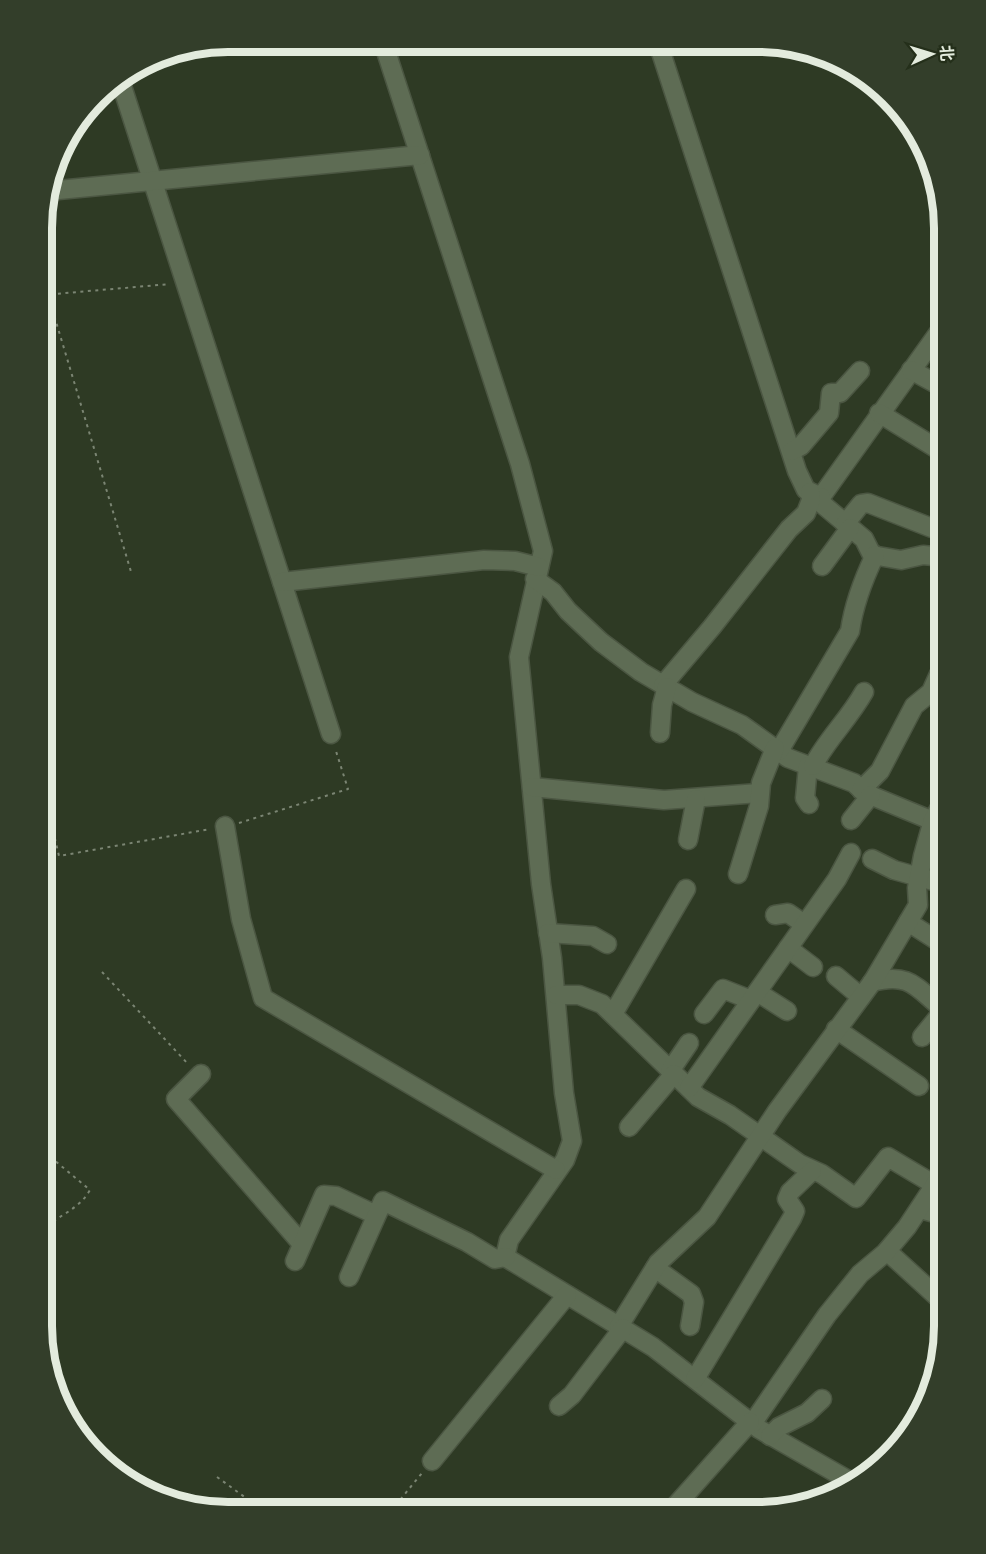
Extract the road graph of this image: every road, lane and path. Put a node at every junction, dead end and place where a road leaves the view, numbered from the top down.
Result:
1 (387, 53) edge
2 (661, 53) edge
3 (123, 88) edge
4 (420, 155) junction
5 (152, 182) junction
6 (57, 191) edge
7 (184, 281) junction
8 (53, 294) edge
9 (53, 312) edge
10 (934, 339) edge
11 (911, 370) junction
12 (860, 371) dead end
13 (934, 382) edge
14 (879, 413) junction
15 (934, 447) edge
16 (792, 451) junction
17 (815, 494) junction
18 (847, 526) junction
19 (932, 528) dead end
20 (875, 555) junction
21 (934, 556) edge
22 (822, 566) dead end
23 (537, 573) junction
24 (132, 575) dead end
25 (282, 582) junction
26 (665, 686) junction
27 (934, 687) edge
28 (864, 692) dead end
29 (660, 733) dead end
30 (331, 734) dead end
31 (777, 749) junction
32 (811, 766) junction
33 (532, 787) junction
34 (866, 792) junction
35 (759, 793) junction
36 (696, 799) junction
37 (809, 804) dead end
38 (851, 820) dead end
39 (933, 821) joint
40 (225, 826) dead end
41 (53, 830) edge
42 (688, 840) dead end
43 (851, 854) dead end
44 (59, 856) dead end
45 (872, 859) dead end
46 (738, 874) dead end
47 (919, 877) junction
48 (933, 881) edge
49 (686, 888) dead end
50 (775, 915) dead end
51 (908, 922) junction
52 (804, 924) junction
53 (549, 933) junction
54 (933, 938) edge
55 (608, 944) dead end
56 (788, 948) junction
57 (813, 967) dead end
58 (102, 972) dead end
59 (836, 976) dead end
60 (872, 982) junction
61 (556, 995) junction
62 (754, 996) junction
63 (861, 997) junction
64 (933, 1000) edge
65 (787, 1011) dead end
66 (613, 1014) junction
67 (704, 1014) dead end
68 (933, 1023) edge
69 (836, 1029) junction
70 (922, 1037) dead end
71 (689, 1042) dead end
72 (672, 1073) junction
73 (201, 1075) joint
74 (919, 1086) dead end
75 (689, 1088) junction
76 (629, 1126) dead end
77 (760, 1136) junction
78 (53, 1159) edge
79 (556, 1170) junction
80 (812, 1171) junction
81 (933, 1175) edge
82 (933, 1190) edge
83 (920, 1209) junction
84 (933, 1212) edge
85 (376, 1215) junction
86 (53, 1222) edge
87 (887, 1251) junction
88 (506, 1257) junction
89 (655, 1268) junction
90 (349, 1277) dead end
91 (933, 1293) edge
92 (567, 1294) junction
93 (690, 1326) dead end
94 (621, 1327) junction
95 (695, 1379) junction
96 (822, 1399) dead end
97 (559, 1406) dead end
98 (751, 1423) junction
99 (770, 1436) junction
100 (432, 1461) joint
101 (217, 1477) dead end
102 (845, 1478) edge
103 (252, 1502) edge
104 (398, 1502) edge
105 (679, 1502) edge

1 - 4 street
2 - 16 street
3 - 5 street
4 - 5 street
4 - 23 street
5 - 6 street
5 - 7 street
7 - 8 path
7 - 25 street
9 - 24 path
10 - 11 street
11 - 13 street
11 - 14 street
12 - 16 street
14 - 15 street
14 - 17 street
16 - 17 street
17 - 18 street
17 - 26 street
18 - 19 street
18 - 20 street
18 - 22 street
20 - 21 street
20 - 31 street
23 - 25 street
23 - 26 street
23 - 33 street
25 - 30 street
26 - 29 street
26 - 31 street
27 - 34 street
28 - 32 street
31 - 32 street
31 - 35 street
32 - 34 street
32 - 37 street
33 - 36 street
33 - 53 street
34 - 38 street
34 - 39 street
35 - 36 street
35 - 46 street
36 - 42 street
39 - 47 street
40 - 79 street
41 - 44 path
43 - 52 street
45 - 47 street
47 - 48 street
47 - 51 street
49 - 66 street
50 - 52 street
51 - 54 street
51 - 60 street
52 - 56 street
53 - 55 street
53 - 61 street
56 - 57 street
56 - 62 street
58 - 73 path
59 - 63 street
60 - 63 street
60 - 64 street
61 - 66 street
61 - 79 street
62 - 65 street
62 - 67 street
62 - 75 street
63 - 69 street
66 - 72 street
68 - 70 street
69 - 74 street
69 - 77 street
71 - 72 street
72 - 75 street
72 - 76 street
73 - 85 street
75 - 77 street
77 - 80 street
77 - 89 street
78 - 86 path
79 - 88 street
80 - 81 street
80 - 95 street
82 - 83 street
83 - 84 street
83 - 87 street
85 - 88 street
85 - 90 street
87 - 91 street
87 - 98 street
88 - 92 street
89 - 93 street
89 - 94 street
92 - 94 street
92 - 100 street
94 - 95 street
94 - 97 street
95 - 98 street
96 - 99 street
98 - 99 street
98 - 105 street
99 - 102 street
100 - 104 path
101 - 103 path

